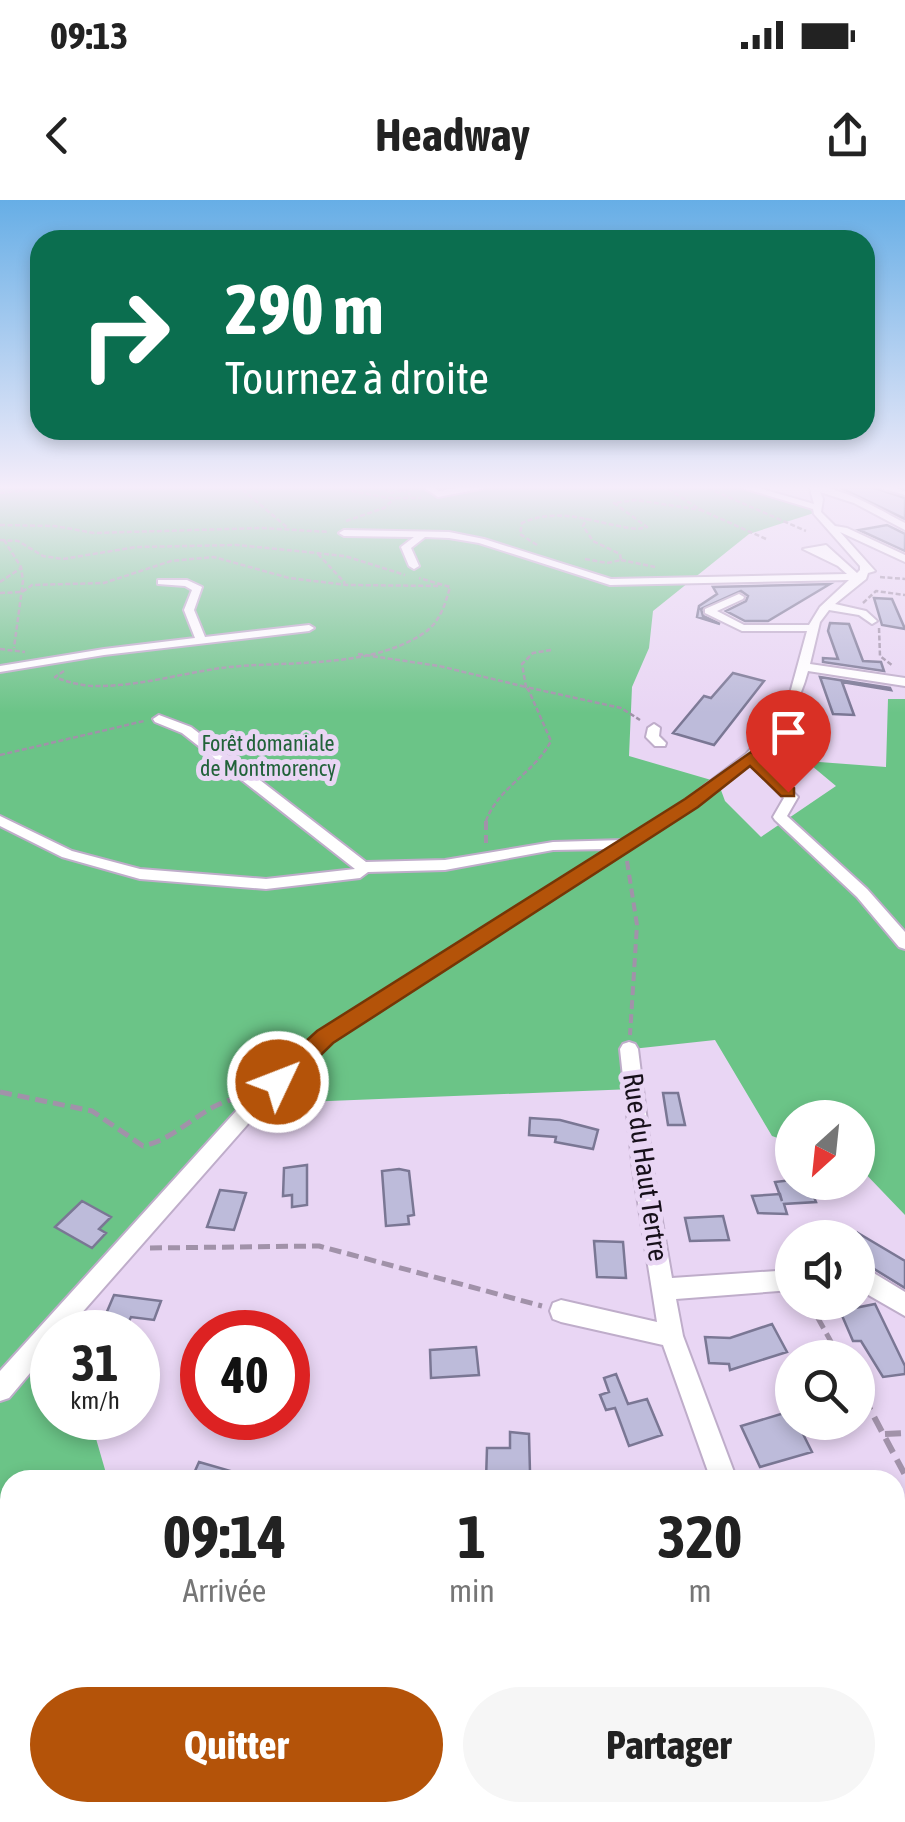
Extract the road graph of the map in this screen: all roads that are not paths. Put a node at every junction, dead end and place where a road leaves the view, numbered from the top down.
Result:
1 (412, 561) edge
2 (543, 561) edge
3 (850, 561) edge
4 (839, 563) dead end
5 (414, 566) dead end
6 (860, 578) junction
7 (162, 582) dead end
8 (738, 596) dead end
9 (827, 606) junction
10 (866, 612) road end
11 (707, 618) dead end
12 (722, 620) junction
13 (309, 628) dead end
14 (813, 628) junction
15 (201, 640) junction
16 (802, 666) junction
17 (0, 669) edge
18 (903, 676) edge
19 (159, 718) road end
20 (654, 728) dead end
21 (660, 742) dead end
22 (751, 757) junction
23 (0, 820) edge
24 (623, 846) junction
25 (362, 867) junction
26 (905, 942) edge
27 (629, 1049) road end
28 (775, 1281) edge
29 (875, 1286) edge
30 (664, 1289) junction
31 (905, 1304) edge
32 (561, 1311) road end
33 (671, 1336) junction
34 (0, 1389) edge
35 (720, 1470) edge

1 - 5 street
2 - 6 street
3 - 6 street
4 - 6 street
6 - 9 street
7 - 15 street
8 - 12 street
9 - 10 street
9 - 14 street
11 - 12 street
12 - 14 street
13 - 15 street
14 - 16 street
15 - 17 street
16 - 18 street
16 - 22 street
19 - 25 street
20 - 21 street
22 - 24 street
22 - 26 street
23 - 25 street
24 - 25 street
24 - 34 street
27 - 30 street, Rue du Haut Tertre
28 - 30 street
29 - 31 street
30 - 33 street, Rue du Haut Tertre
32 - 33 street
33 - 35 street, Rue du Haut Tertre

